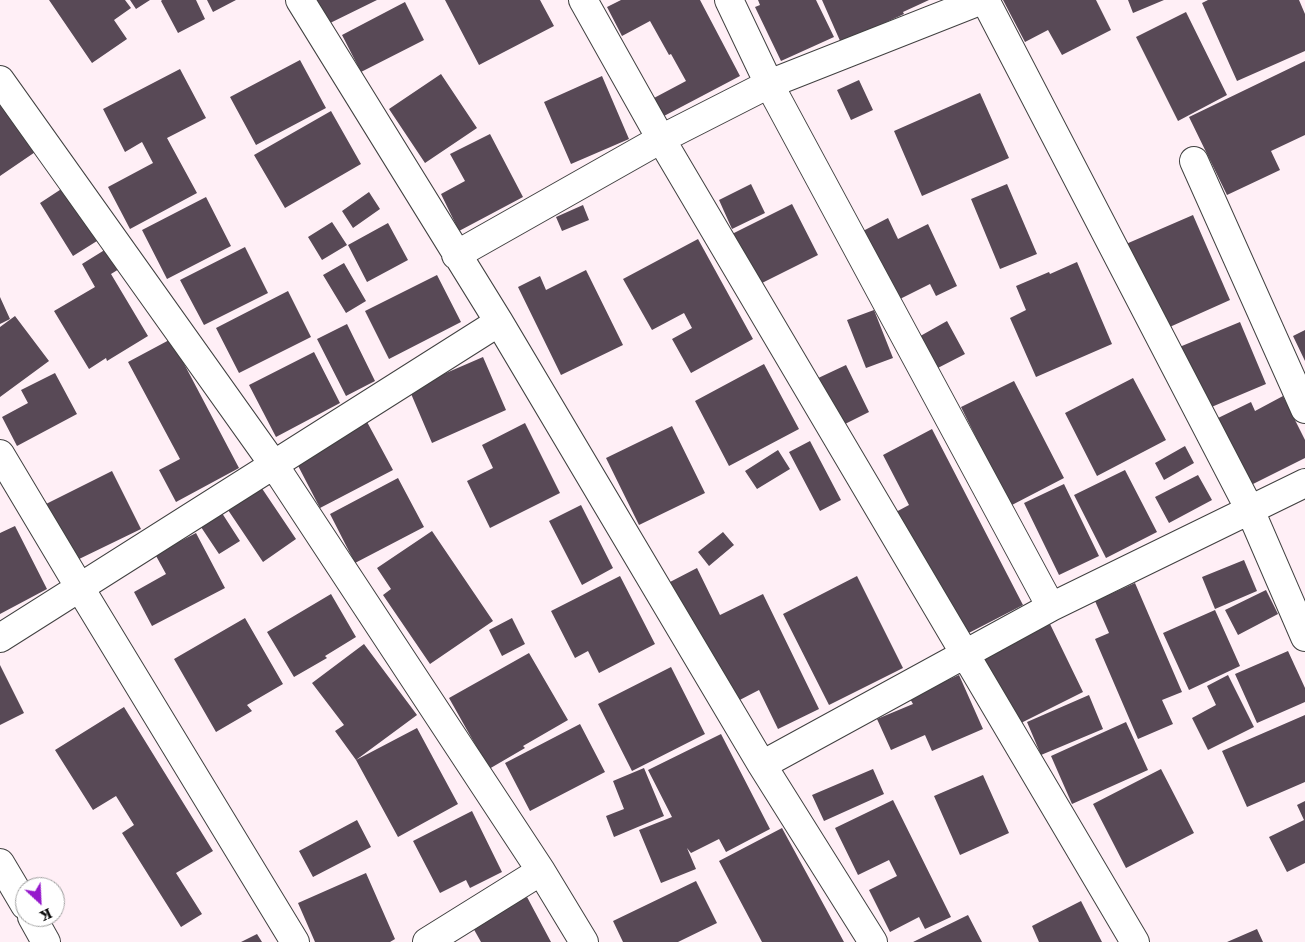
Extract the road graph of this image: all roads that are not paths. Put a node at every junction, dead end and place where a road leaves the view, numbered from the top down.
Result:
1 (300, 0) edge
2 (583, 0) edge
3 (729, 0) edge
4 (984, 0) edge
5 (0, 80) edge
6 (769, 84) junction
7 (661, 139) junction
8 (1194, 160) dead end
9 (456, 255) junction
10 (499, 322) junction
11 (1305, 409) edge
12 (0, 454) edge
13 (274, 465) junction
14 (1305, 483) edge
15 (1250, 510) junction
16 (80, 588) junction
17 (1051, 607) junction
18 (1305, 637) edge
19 (0, 638) edge
20 (966, 654) junction
21 (762, 765) junction
22 (0, 863) edge
23 (540, 871) junction
24 (15, 888) edge
25 (295, 942) edge
26 (427, 942) edge
27 (584, 942) edge
28 (873, 942) edge
29 (1135, 942) edge

1 - 9 street
2 - 7 street
3 - 6 street
4 - 6 street
4 - 15 street
5 - 13 street
6 - 7 street
6 - 17 street
7 - 9 street
7 - 20 street
8 - 11 street
9 - 10 street
10 - 13 street
10 - 21 street
12 - 16 street
13 - 16 street
13 - 23 street
14 - 15 street
15 - 17 street
15 - 18 street
16 - 19 street
16 - 25 street
17 - 20 street
20 - 21 street
20 - 29 street
21 - 28 street
22 - 24 street
23 - 26 street
23 - 27 street

